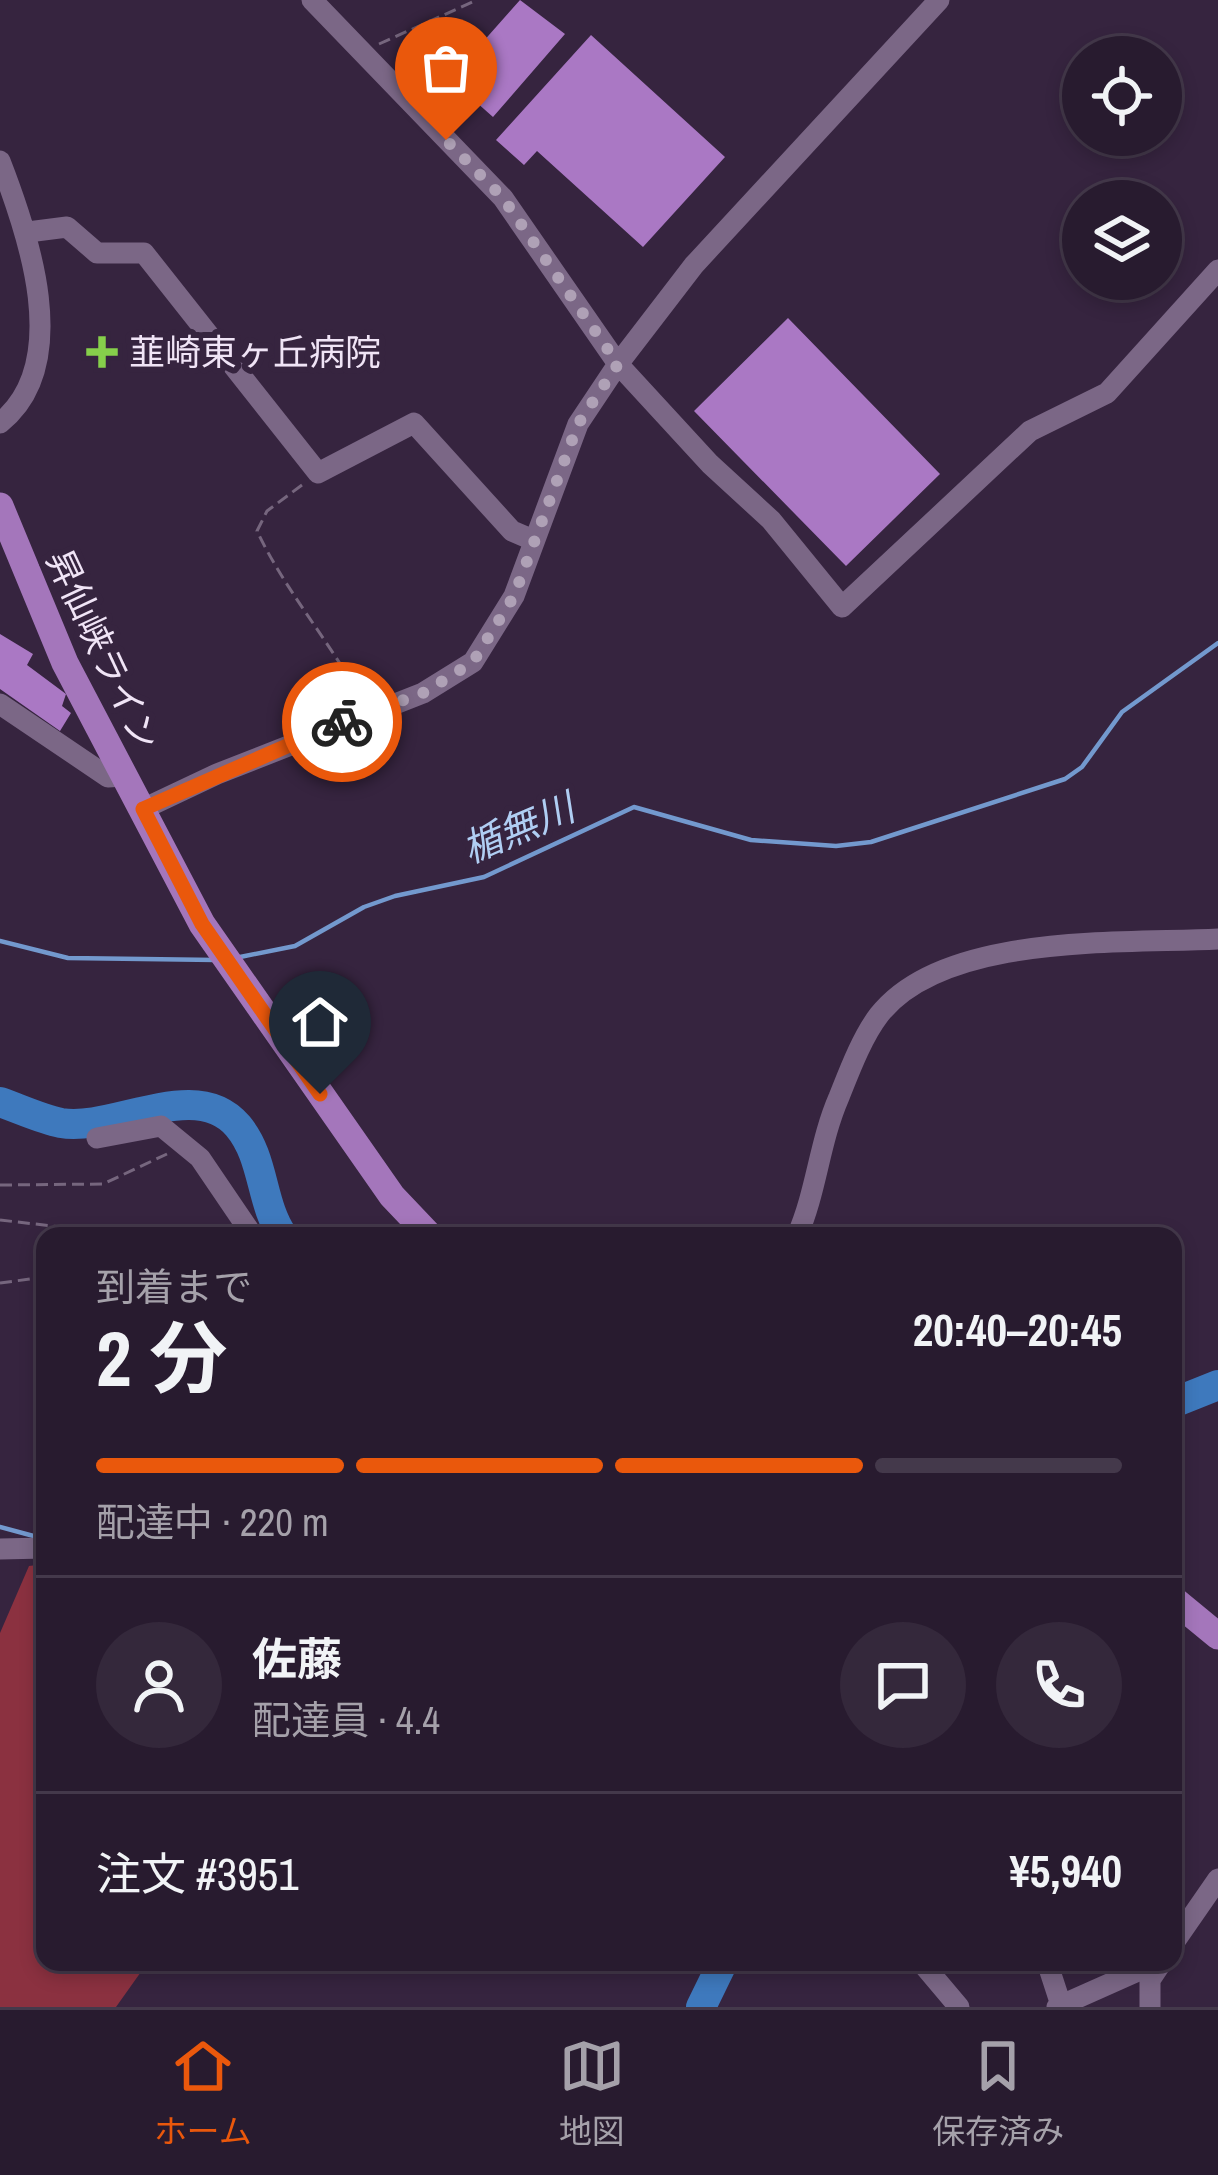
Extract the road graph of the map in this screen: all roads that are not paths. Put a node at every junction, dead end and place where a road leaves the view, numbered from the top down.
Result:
1 (312, 0) edge
2 (939, 0) edge
3 (0, 161) edge
4 (28, 232) junction
5 (1218, 269) edge
6 (618, 364) junction
7 (0, 423) edge
8 (0, 506) edge
9 (533, 540) junction
10 (0, 704) edge
11 (123, 776) junction
12 (143, 809) junction
13 (1218, 939) edge
14 (97, 1138) dead end
15 (247, 1227) edge
16 (421, 1227) edge
17 (801, 1227) edge
18 (36, 1548) edge
19 (0, 1549) edge
20 (1182, 1606) edge
21 (1214, 1633) edge
22 (1218, 1879) edge
23 (1182, 1931) edge
24 (929, 1971) edge
25 (1050, 1971) edge
26 (1144, 1971) edge
27 (1151, 1971) edge
28 (1059, 2006) edge
29 (959, 2007) edge
30 (1150, 2007) edge

1 - 6 street
2 - 6 street
3 - 4 street
4 - 7 street
4 - 9 street
5 - 6 street
6 - 9 street
8 - 11 main road, 昇仙峡ライン
9 - 12 street
10 - 11 street
11 - 12 main road, 昇仙峡ライン
12 - 16 main road, 昇仙峡ライン
13 - 17 street
14 - 15 street
18 - 19 street
20 - 21 main road
22 - 23 street
24 - 29 street
25 - 28 street
26 - 28 street
27 - 30 street

